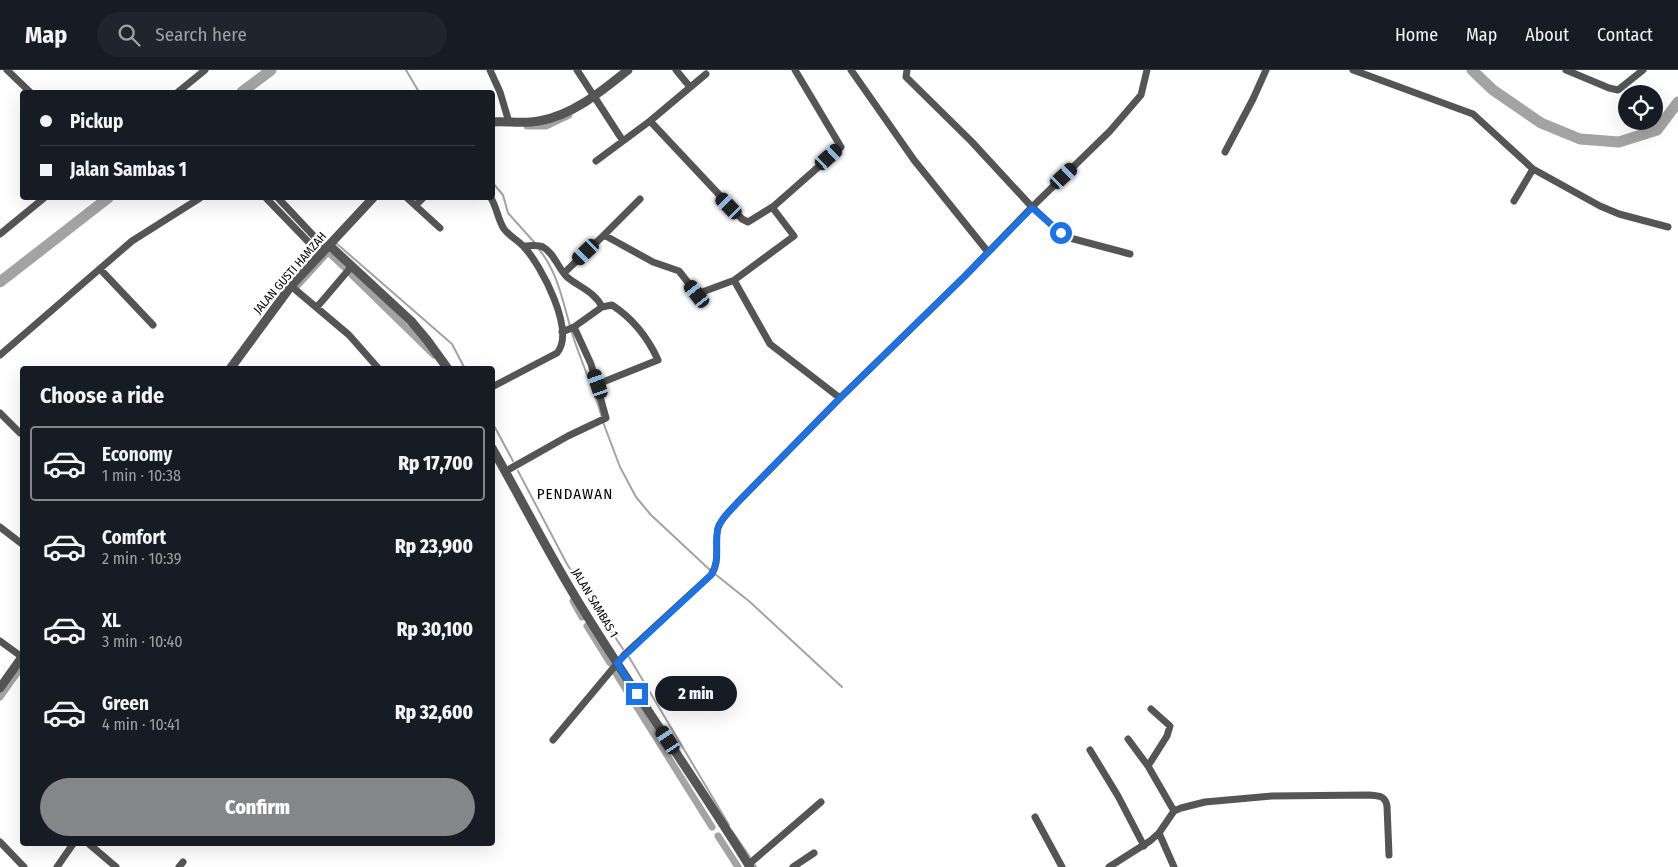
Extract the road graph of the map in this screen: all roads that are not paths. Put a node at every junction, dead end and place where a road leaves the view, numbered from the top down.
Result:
1 (7, 70) edge
2 (205, 70) edge
3 (490, 70) edge
4 (577, 70) edge
5 (628, 70) edge
6 (676, 70) edge
7 (795, 70) edge
8 (851, 70) edge
9 (907, 70) edge
10 (1147, 70) edge
11 (1266, 70) edge
12 (1353, 70) edge
13 (1566, 70) edge
14 (1643, 70) edge
15 (706, 74) dead end
16 (690, 87) junction
17 (28, 90) edge
18 (180, 90) edge
19 (595, 95) junction
20 (495, 122) edge
21 (510, 122) junction
22 (650, 122) junction
23 (623, 141) junction
24 (1225, 152) dead end
25 (596, 161) dead end
26 (1533, 169) junction
27 (640, 199) dead end
28 (42, 200) edge
29 (197, 200) edge
30 (268, 200) edge
31 (280, 200) edge
32 (371, 200) edge
33 (410, 200) edge
34 (421, 200) edge
35 (492, 200) edge
36 (1514, 201) dead end
37 (416, 205) junction
38 (772, 208) junction
39 (1032, 208) junction
40 (440, 228) dead end
41 (1668, 228) dead end
42 (0, 234) edge
43 (604, 235) junction
44 (526, 246) junction
45 (325, 250) junction
46 (988, 252) junction
47 (1130, 254) dead end
48 (352, 266) junction
49 (100, 269) junction
50 (564, 273) junction
51 (734, 281) junction
52 (292, 286) junction
53 (317, 307) junction
54 (602, 307) junction
55 (153, 325) dead end
56 (568, 330) junction
57 (0, 355) edge
58 (232, 366) edge
59 (376, 366) edge
60 (446, 366) edge
61 (598, 384) junction
62 (495, 385) edge
63 (840, 398) junction
64 (0, 413) edge
65 (20, 433) dead end
66 (495, 453) edge
67 (506, 471) junction
68 (0, 527) edge
69 (20, 542) edge
70 (0, 641) edge
71 (20, 656) edge
72 (20, 660) edge
73 (617, 663) junction
74 (0, 688) edge
75 (1151, 709) dead end
76 (1128, 739) dead end
77 (553, 740) dead end
78 (1090, 750) dead end
79 (1148, 766) junction
80 (821, 802) dead end
81 (1174, 811) junction
82 (1035, 817) dead end
83 (1159, 833) junction
84 (0, 842) edge
85 (72, 846) edge
86 (91, 846) edge
87 (1144, 846) junction
88 (814, 853) dead end
89 (1389, 855) dead end
90 (60, 866) edge
91 (749, 866) edge
92 (24, 867) edge
93 (116, 867) edge
94 (793, 867) edge
95 (1062, 867) edge
96 (1109, 867) edge
97 (1174, 867) edge

1 - 17 street
2 - 18 street
3 - 21 street
4 - 19 street
5 - 19 street
6 - 16 street
7 - 38 street
8 - 46 street
9 - 39 street
10 - 39 street
11 - 24 street
12 - 26 street
13 - 14 street
15 - 16 street
16 - 22 street
19 - 21 street
19 - 23 street
20 - 21 street
22 - 23 street
22 - 38 street
23 - 25 street
26 - 36 street
26 - 41 street
27 - 43 street
28 - 42 street
29 - 49 street
30 - 45 street
31 - 45 street
32 - 45 street, JALAN GUSTI HAMZAH
33 - 37 street
34 - 37 street
35 - 44 street
37 - 40 street
38 - 51 street
39 - 46 street
39 - 47 street
43 - 50 street
43 - 51 street
44 - 50 street
44 - 56 street
45 - 48 street
45 - 52 street, JALAN GUSTI HAMZAH
46 - 63 street
48 - 53 street
48 - 60 street
49 - 55 street
49 - 57 street
50 - 54 street
51 - 63 street
52 - 53 street
52 - 58 street, JALAN GUSTI HAMZAH
53 - 59 street
54 - 56 street
54 - 61 street
56 - 61 street
56 - 62 street
61 - 67 street
63 - 73 street
64 - 65 street
66 - 67 street, JALAN SAMBAS 1
67 - 73 street, JALAN SAMBAS 1
68 - 69 street
70 - 71 street
72 - 74 street
73 - 77 street
73 - 91 street, JALAN SAMBAS 1
75 - 79 street
76 - 79 street
78 - 87 street
79 - 81 street
80 - 91 street
81 - 83 street
81 - 89 street
82 - 95 street
83 - 87 street
83 - 97 street
84 - 92 street
85 - 90 street
86 - 93 street
87 - 96 street
88 - 94 street

